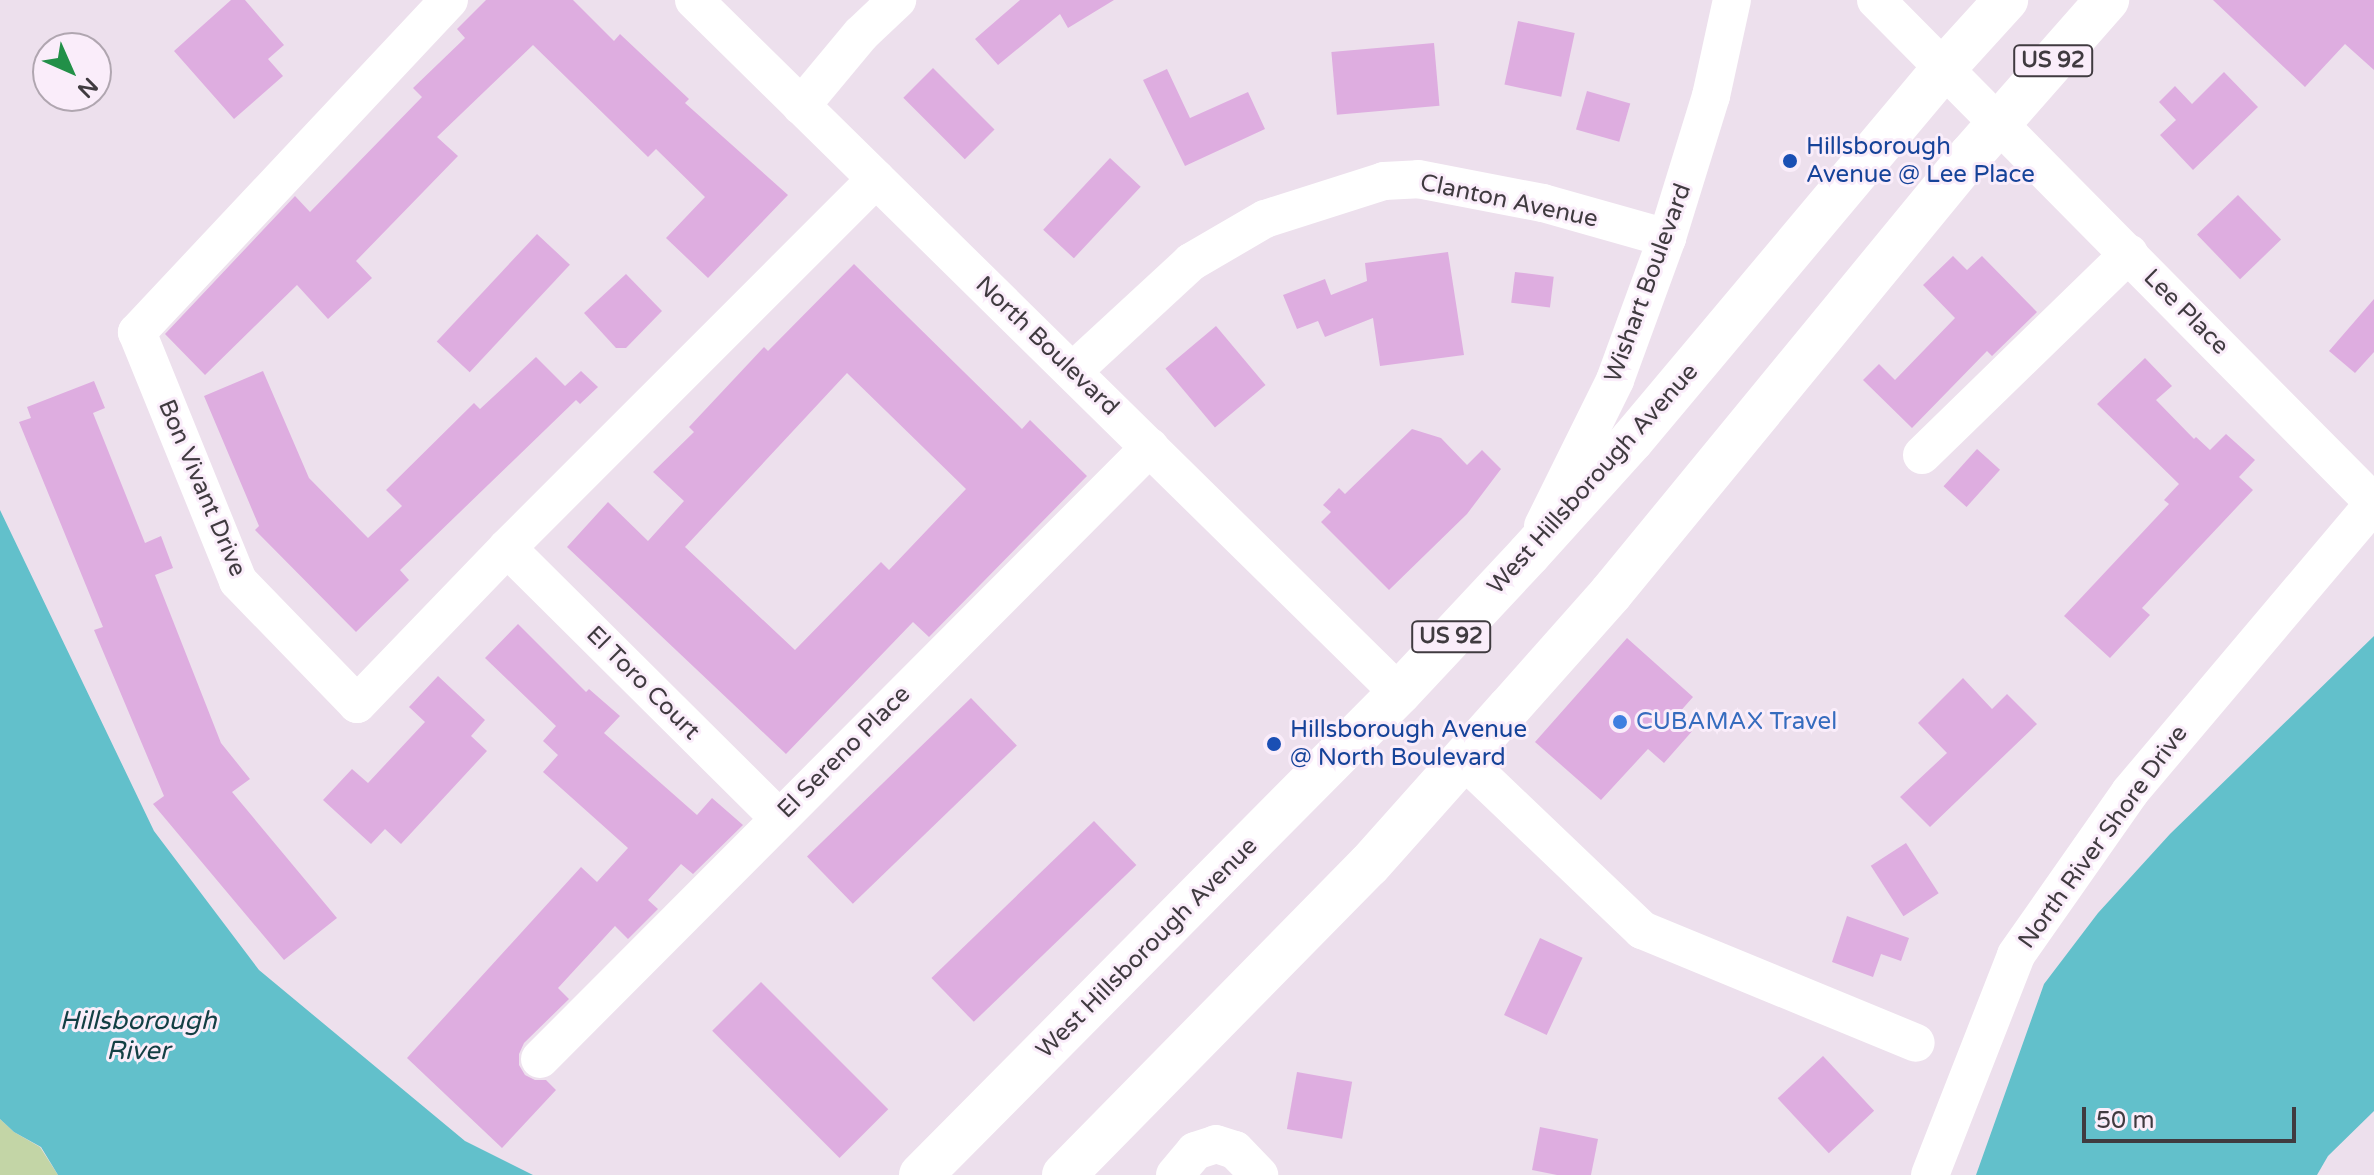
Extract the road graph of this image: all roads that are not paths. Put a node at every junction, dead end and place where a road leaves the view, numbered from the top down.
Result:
1 (449, 0) edge
2 (694, 0) edge
3 (897, 0) edge
4 (1732, 0) edge
5 (1876, 0) edge
6 (2006, 0) edge
7 (2107, 0) edge
8 (1945, 67) junction
9 (801, 106) junction
10 (1999, 121) junction
11 (876, 179) junction
12 (1667, 238) junction
13 (2129, 254) junction
14 (1073, 371) junction
15 (1150, 447) junction
16 (1922, 455) dead end
17 (2374, 503) edge
18 (507, 548) junction
19 (1529, 554) junction
20 (1399, 693) junction
21 (1463, 759) junction
22 (779, 818) junction
23 (1916, 1043) dead end
24 (540, 1059) dead end
25 (921, 1175) edge
26 (1064, 1175) edge
27 (1175, 1175) edge
28 (1259, 1175) edge
29 (1930, 1175) edge

1 - 18 street, Bon Vivant Drive
2 - 9 street, North Boulevard
3 - 9 street
4 - 12 street, Wishart Boulevard
5 - 8 street, Lee Place
6 - 8 main road, West Hillsborough Avenue / US 92
7 - 10 main road, US 92
8 - 10 street, Lee Place
8 - 19 main road, West Hillsborough Avenue / US 92
9 - 11 street, North Boulevard
10 - 13 street, Lee Place
10 - 21 main road, US 92
11 - 14 street, North Boulevard
11 - 18 street, Bon Vivant Drive
12 - 14 street, Clanton Avenue
12 - 19 street, Wishart Boulevard
13 - 16 street
13 - 17 street, Lee Place
14 - 15 street, North Boulevard
15 - 20 street, North Boulevard
15 - 22 street, El Sereno Place
17 - 29 street, North River Shore Drive
18 - 22 street, El Toro Court
19 - 20 main road, West Hillsborough Avenue / US 92
20 - 25 main road, West Hillsborough Avenue / US 92
21 - 23 street
21 - 26 main road, US 92
22 - 24 street, El Sereno Place
27 - 28 street

